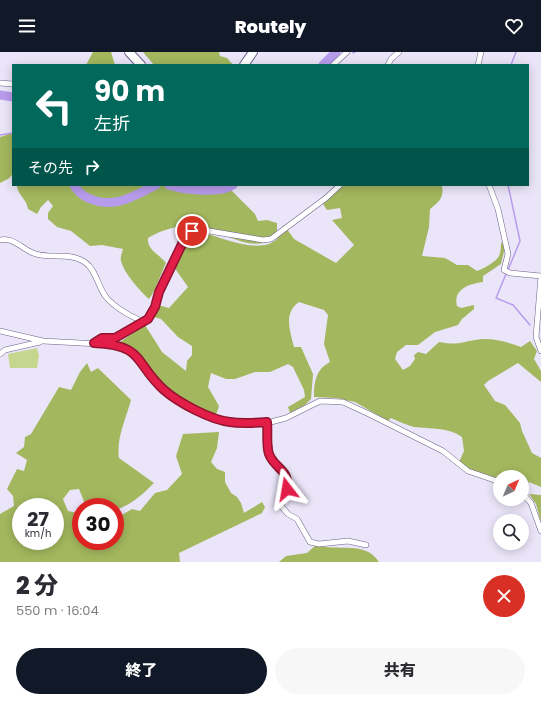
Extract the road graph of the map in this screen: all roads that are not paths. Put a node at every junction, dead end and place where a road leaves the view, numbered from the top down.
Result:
1 (129, 52) edge
2 (253, 52) edge
3 (347, 52) edge
4 (399, 52) edge
5 (481, 52) edge
6 (140, 64) edge
7 (245, 64) edge
8 (334, 64) edge
9 (388, 64) edge
10 (478, 64) edge
11 (0, 83) edge
12 (12, 84) edge
13 (339, 186) edge
14 (489, 186) edge
15 (0, 240) edge
16 (541, 276) edge
17 (144, 322) junction
18 (0, 331) edge
19 (43, 341) junction
20 (94, 343) junction
21 (541, 351) edge
22 (0, 354) edge
23 (267, 422) junction
24 (493, 480) edge
25 (529, 501) edge
26 (541, 531) edge
27 (366, 545) dead end

1 - 6 main road
2 - 7 main road
3 - 8 street
4 - 9 street
5 - 10 street
11 - 12 street
13 - 17 street
14 - 16 street
15 - 17 street
16 - 21 street
17 - 20 street
18 - 19 street
19 - 20 street
19 - 22 street
20 - 23 street
23 - 24 street
23 - 27 street
25 - 26 street

